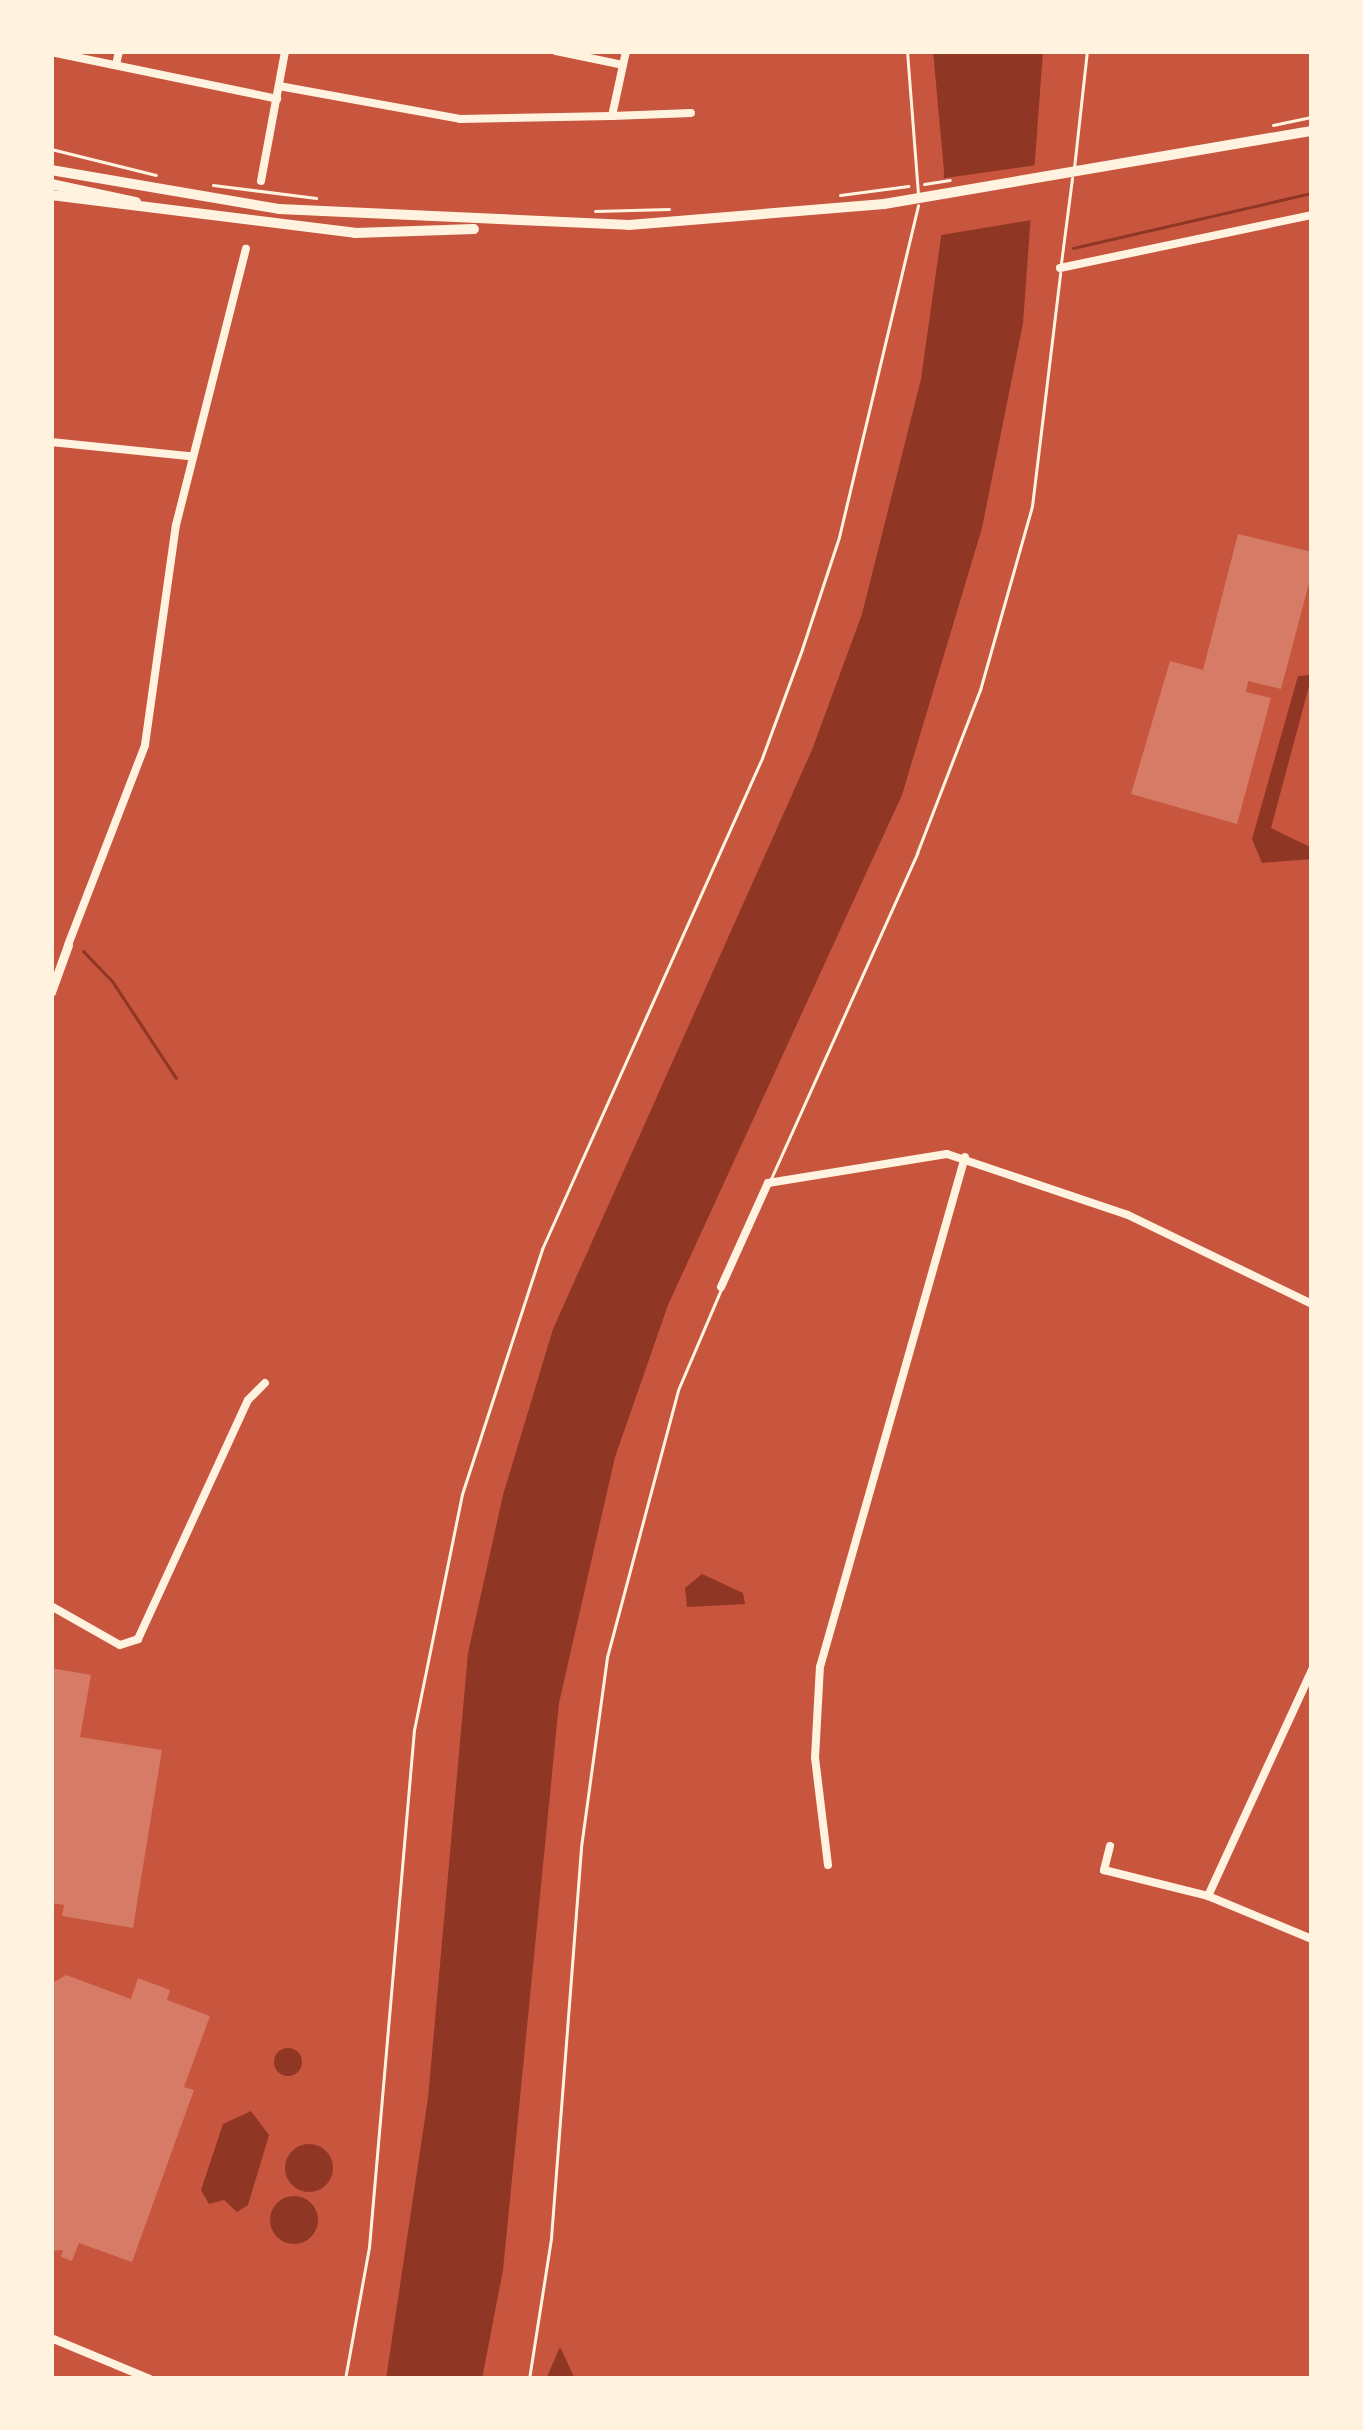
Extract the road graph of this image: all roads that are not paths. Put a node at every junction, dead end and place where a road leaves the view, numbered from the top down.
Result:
1 (119, 51) edge
2 (285, 51) edge
3 (556, 51) edge
4 (626, 51) edge
5 (907, 51) edge
6 (1087, 51) edge
7 (51, 52) edge
8 (116, 65) junction
9 (623, 65) junction
10 (279, 86) junction
11 (277, 99) junction
12 (691, 113) dead end
13 (612, 116) junction
14 (1312, 131) edge
15 (51, 168) edge
16 (261, 182) dead end
17 (51, 184) edge
18 (51, 195) edge
19 (196, 215) junction
20 (1312, 215) edge
21 (525, 225) junction
22 (246, 249) dead end
23 (1060, 268) junction
24 (51, 442) edge
25 (190, 456) junction
26 (68, 945) joint
27 (51, 992) edge
28 (965, 1157) junction
29 (768, 1184) junction
30 (721, 1287) joint
31 (1312, 1304) edge
32 (265, 1382) dead end
33 (51, 1606) edge
34 (1312, 1670) edge
35 (1110, 1846) dead end
36 (828, 1865) dead end
37 (1208, 1896) junction
38 (1312, 1939) edge
39 (51, 2338) edge
40 (150, 2379) edge
41 (345, 2379) edge
42 (529, 2379) edge

1 - 8 street
2 - 10 street
3 - 9 street
4 - 9 street
5 - 41 lane
6 - 23 lane
7 - 8 street
8 - 11 street
9 - 13 street
10 - 11 street
10 - 13 street
11 - 16 street
12 - 13 street
14 - 21 main road
15 - 21 main road
17 - 19 main road
18 - 19 main road
19 - 21 main road
20 - 23 street
22 - 25 street
23 - 29 lane
24 - 25 street
25 - 26 street
26 - 27 street
28 - 29 street
28 - 31 street
28 - 36 street
29 - 30 street
30 - 42 lane
32 - 33 street
34 - 37 street
35 - 37 street
37 - 38 street
39 - 40 street

